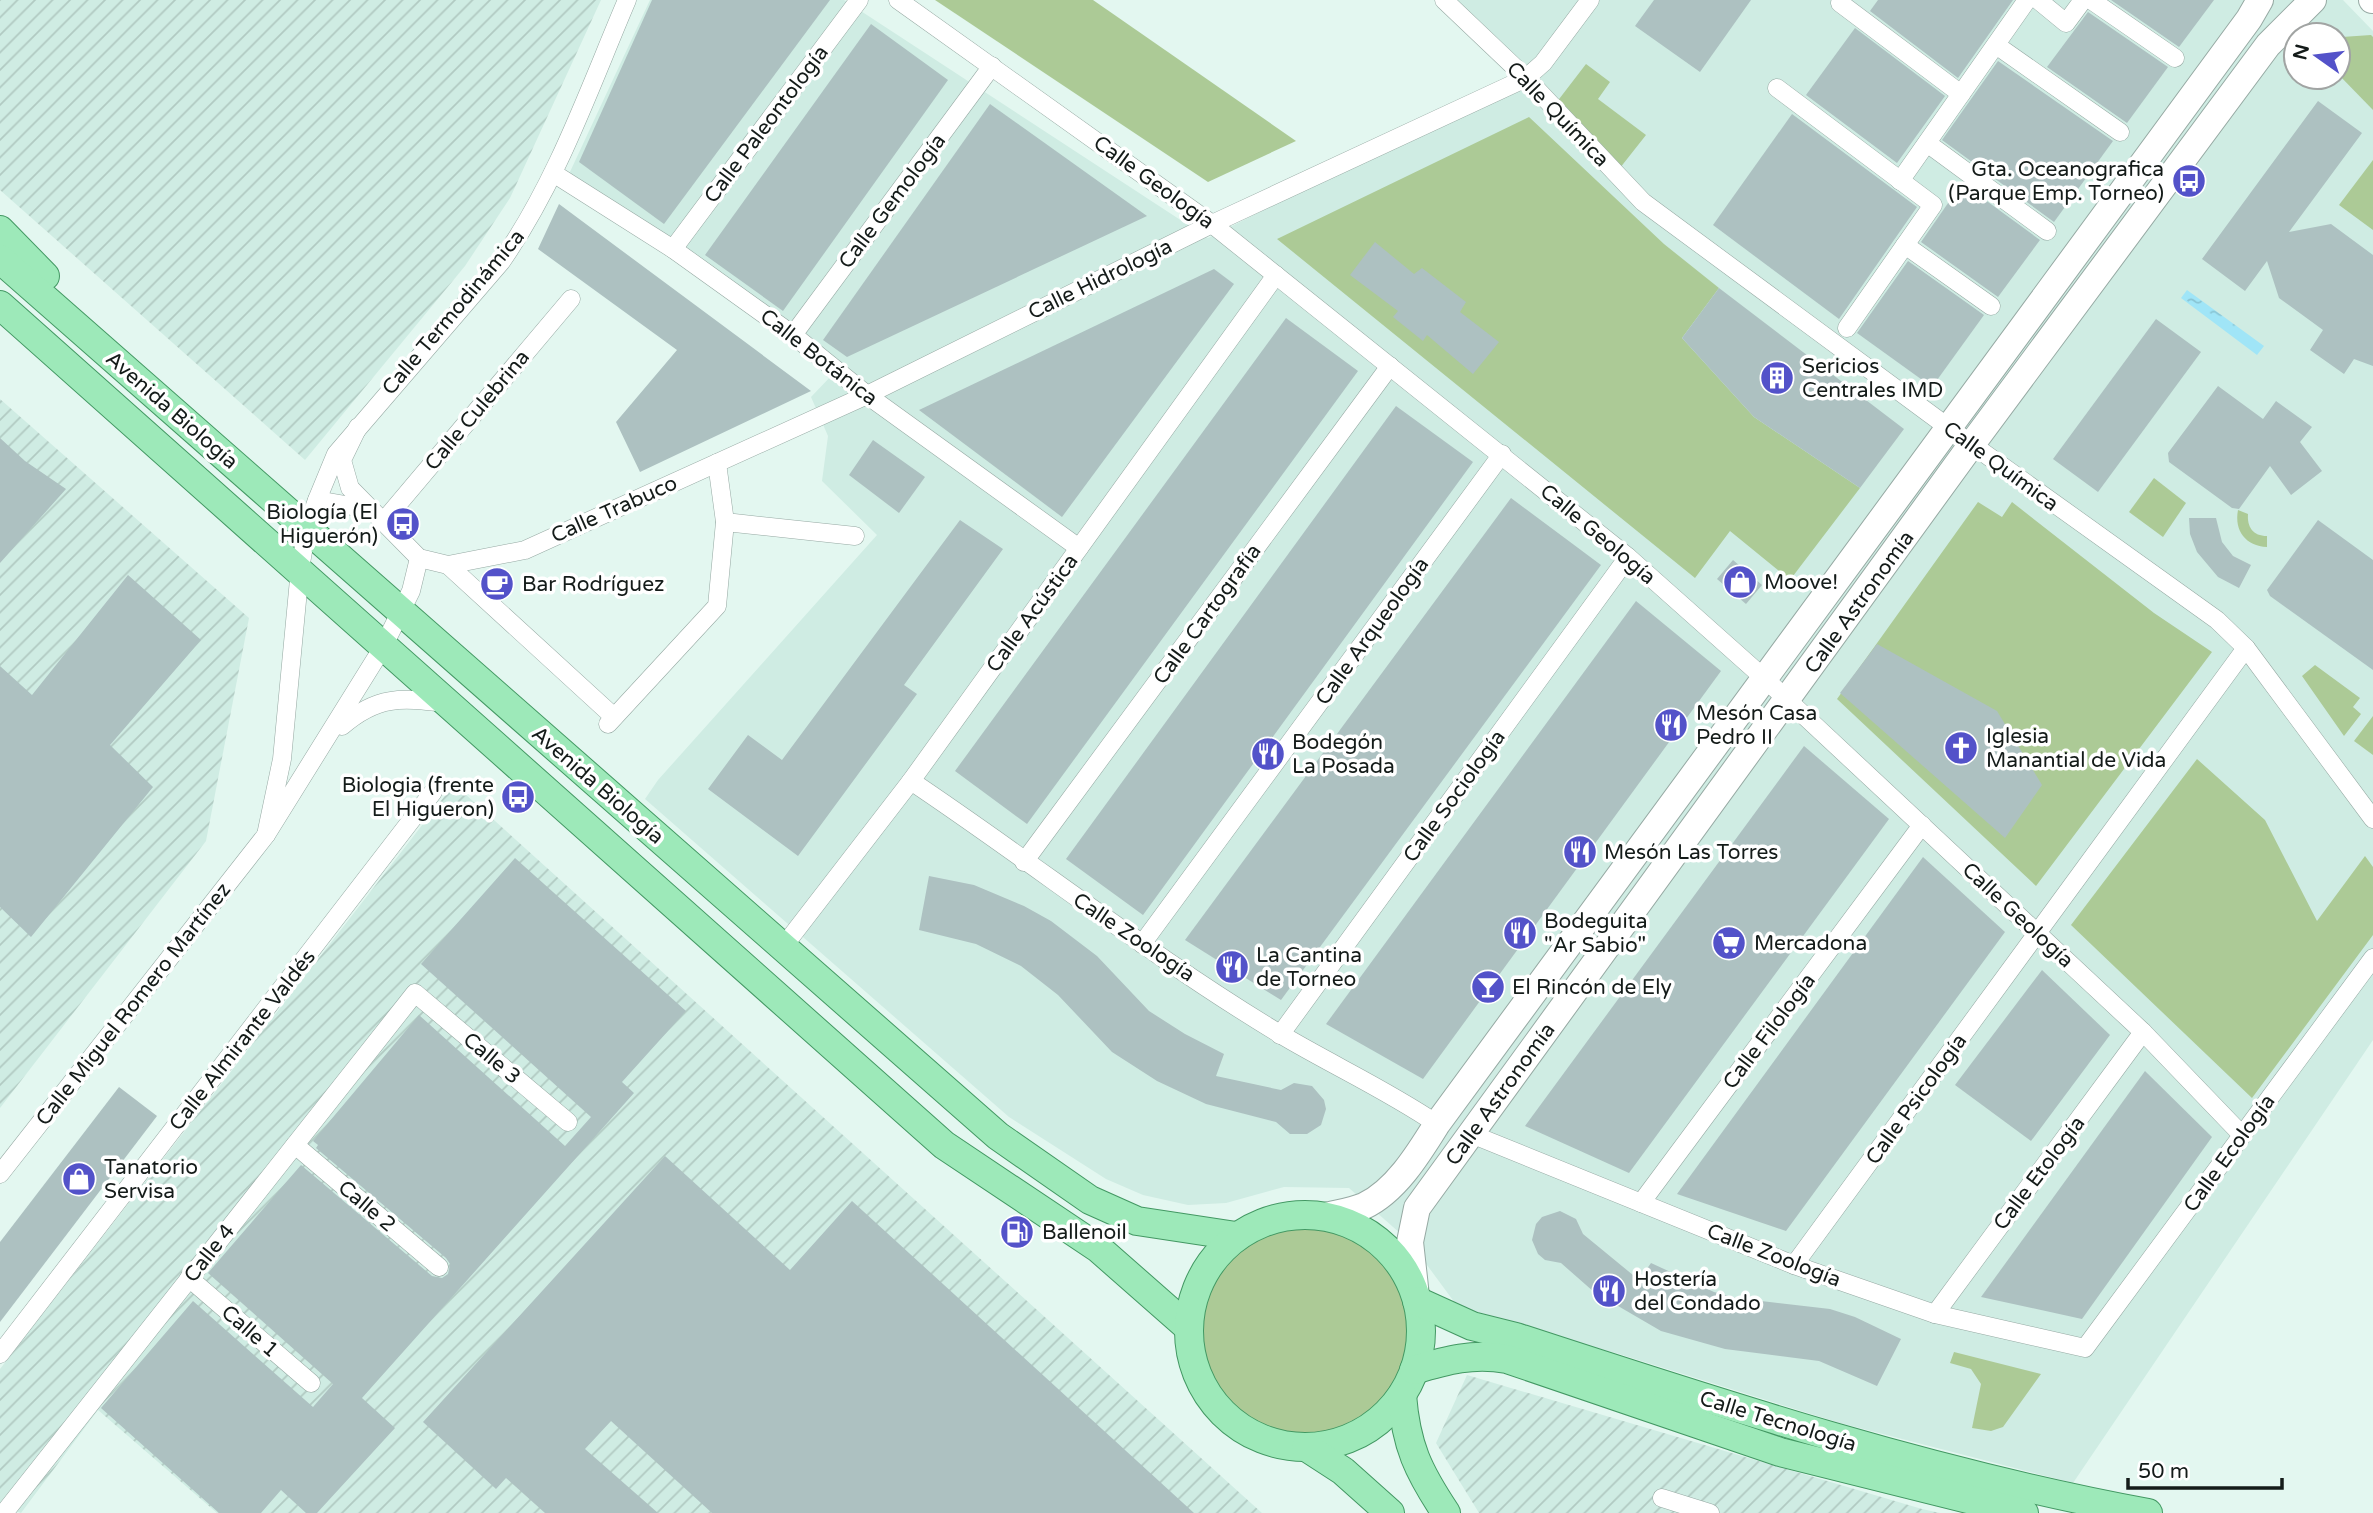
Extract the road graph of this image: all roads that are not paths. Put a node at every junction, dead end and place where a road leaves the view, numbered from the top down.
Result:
1 (627, 0) edge
2 (859, 0) edge
3 (898, 0) edge
4 (1444, 0) edge
5 (1590, 0) edge
6 (2027, 0) edge
7 (2038, 0) edge
8 (2083, 0) edge
9 (2091, 0) edge
10 (2260, 0) edge
11 (2313, 0) edge
12 (1840, 3) dead end
13 (1996, 45) junction
14 (2175, 58) dead end
15 (992, 66) junction
16 (1526, 78) junction
17 (1777, 89) dead end
18 (1961, 94) junction
19 (2120, 132) dead end
20 (1927, 143) junction
21 (554, 173) junction
22 (1900, 181) junction
23 (1212, 224) junction
24 (0, 230) edge
25 (2047, 231) dead end
26 (1905, 244) junction
27 (673, 248) junction
28 (0, 259) edge
29 (1276, 275) junction
30 (572, 299) dead end
31 (0, 305) edge
32 (1991, 306) dead end
33 (1847, 328) dead end
34 (793, 335) junction
35 (1390, 366) junction
36 (867, 395) junction
37 (177, 415) junction
38 (358, 427) junction
39 (1948, 428) junction
40 (1972, 444) junction
41 (1502, 454) junction
42 (717, 463) junction
43 (317, 500) junction
44 (368, 509) junction
45 (383, 522) junction
46 (725, 522) junction
47 (307, 528) junction
48 (855, 536) dead end
49 (1079, 548) junction
50 (1628, 557) junction
51 (419, 558) junction
52 (448, 565) junction
53 (300, 569) junction
54 (402, 613) junction
55 (383, 648) junction
56 (2246, 648) junction
57 (1765, 678) junction
58 (1787, 700) junction
59 (447, 704) junction
60 (329, 737) junction
61 (911, 780) junction
62 (433, 792) dead end
63 (2373, 819) edge
64 (1922, 825) junction
65 (266, 835) junction
66 (1024, 862) junction
67 (2038, 934) junction
68 (1142, 944) junction
69 (783, 947) junction
70 (2373, 958) edge
71 (415, 993) joint
72 (2143, 1032) junction
73 (1280, 1035) junction
74 (568, 1122) dead end
75 (1437, 1124) junction
76 (1471, 1134) junction
77 (2242, 1135) junction
78 (295, 1145) junction
79 (0, 1174) edge
80 (1641, 1203) junction
81 (1326, 1216) junction
82 (1236, 1236) junction
83 (1794, 1265) junction
84 (439, 1268) dead end
85 (189, 1278) junction
86 (1417, 1298) junction
87 (1935, 1314) junction
88 (1189, 1328) junction
89 (2085, 1348) joint
90 (0, 1354) edge
91 (1414, 1370) junction
92 (311, 1383) dead end
93 (1402, 1395) junction
94 (1306, 1447) junction
95 (1662, 1498) dead end
96 (4, 1513) edge
97 (1391, 1513) edge
98 (1446, 1513) edge
99 (1710, 1513) edge
100 (2024, 1513) edge
101 (2147, 1513) edge

1 - 21 street, Calle Termodinámica
2 - 27 street, Calle Paleontología
3 - 15 street, Calle Geología
4 - 16 street, Calle Química
5 - 16 street
6 - 13 street
7 - 8 street
9 - 14 street
10 - 39 street, Calle Astronomía
11 - 40 street, Calle Astronomía
12 - 18 street
13 - 18 street
13 - 19 street
15 - 23 street, Calle Geología
15 - 34 street, Calle Gemología
16 - 23 street, Calle Hidrología
16 - 39 street, Calle Química
17 - 22 street
18 - 20 street
20 - 22 street
20 - 25 street
21 - 27 street, Calle Botánica
21 - 38 street, Calle Termodinámica
22 - 26 street
23 - 29 street, Calle Geología
23 - 36 street, Calle Hidrología
24 - 37 main road
26 - 32 street
26 - 33 street
27 - 34 street, Calle Botánica
28 - 37 main road, Avenida Biología
29 - 35 street, Calle Geología
29 - 49 street, Calle Acústica
30 - 45 street, Calle Culebrina
31 - 53 main road, Avenida Biología
34 - 36 street, Calle Botánica
35 - 41 street, Calle Geología
35 - 66 street, Calle Cartografía
36 - 42 street, Calle Trabuco
36 - 49 street, Calle Botánica
37 - 47 main road, Avenida Biología
38 - 43 street, Calle Termodinámica
38 - 44 street
39 - 40 street, Calle Química
39 - 57 street, Calle Astronomía
40 - 56 street, Calle Química
40 - 58 street, Calle Astronomía
41 - 50 street, Calle Geología
41 - 68 street, Calle Arqueología
42 - 46 street
42 - 52 street, Calle Trabuco
43 - 44 street
43 - 47 street, Calle Termodinámica
44 - 45 street
45 - 51 street
46 - 48 street
46 - 52 street
47 - 53 street, Calle Termodinámica
47 - 54 main road, Avenida Biología
49 - 61 street, Calle Acústica
50 - 57 street, Calle Geología
50 - 73 street, Calle Sociología
51 - 52 street, Calle Trabuco
51 - 54 street
53 - 55 main road, Avenida Biología
53 - 65 street, Calle Termodinámica
54 - 55 street
54 - 69 main road, Avenida Biología
55 - 59 main road, Avenida Biología
55 - 60 street
56 - 63 street, Calle Química
56 - 67 street, Calle Psicología
57 - 58 street, Calle Geología
57 - 75 street, Calle Astronomía
58 - 64 street, Calle Geología
58 - 76 street, Calle Astronomía
59 - 60 street
59 - 88 main road, Avenida Biología
60 - 65 street, Calle Miguel Romero Martínez
61 - 66 street, Calle Zoología
61 - 69 street, Calle Acústica
62 - 90 street, Calle Almirante Valdés
64 - 67 street, Calle Geología
64 - 80 street, Calle Filología
65 - 79 street, Calle Miguel Romero Martínez
66 - 68 street, Calle Zoología
67 - 72 street, Calle Geología
67 - 83 street, Calle Psicología
68 - 73 street, Calle Zoología
69 - 82 main road, Avenida Biología
70 - 77 street, Calle Ecología
71 - 74 street, Calle 3
71 - 78 street, Calle 4
72 - 77 street, Calle Geología
72 - 87 street, Calle Etología
73 - 75 street, Calle Zoología
75 - 81 street, Calle Astronomía
76 - 80 street, Calle Zoología
76 - 86 street, Calle Astronomía
77 - 89 street, Calle Ecología
78 - 84 street, Calle 2
78 - 85 street, Calle 4
80 - 83 street, Calle Zoología
81 - 82 main road
81 - 86 main road
82 - 88 main road
83 - 87 street, Calle Zoología
85 - 92 street, Calle 1
85 - 96 street, Calle 4
86 - 91 main road
86 - 101 main road, Calle Tecnología
87 - 89 street, Calle Zoología
88 - 94 main road
91 - 93 main road
91 - 100 main road, Calle Tecnología
93 - 94 main road
93 - 98 main road
94 - 97 main road
95 - 99 street

